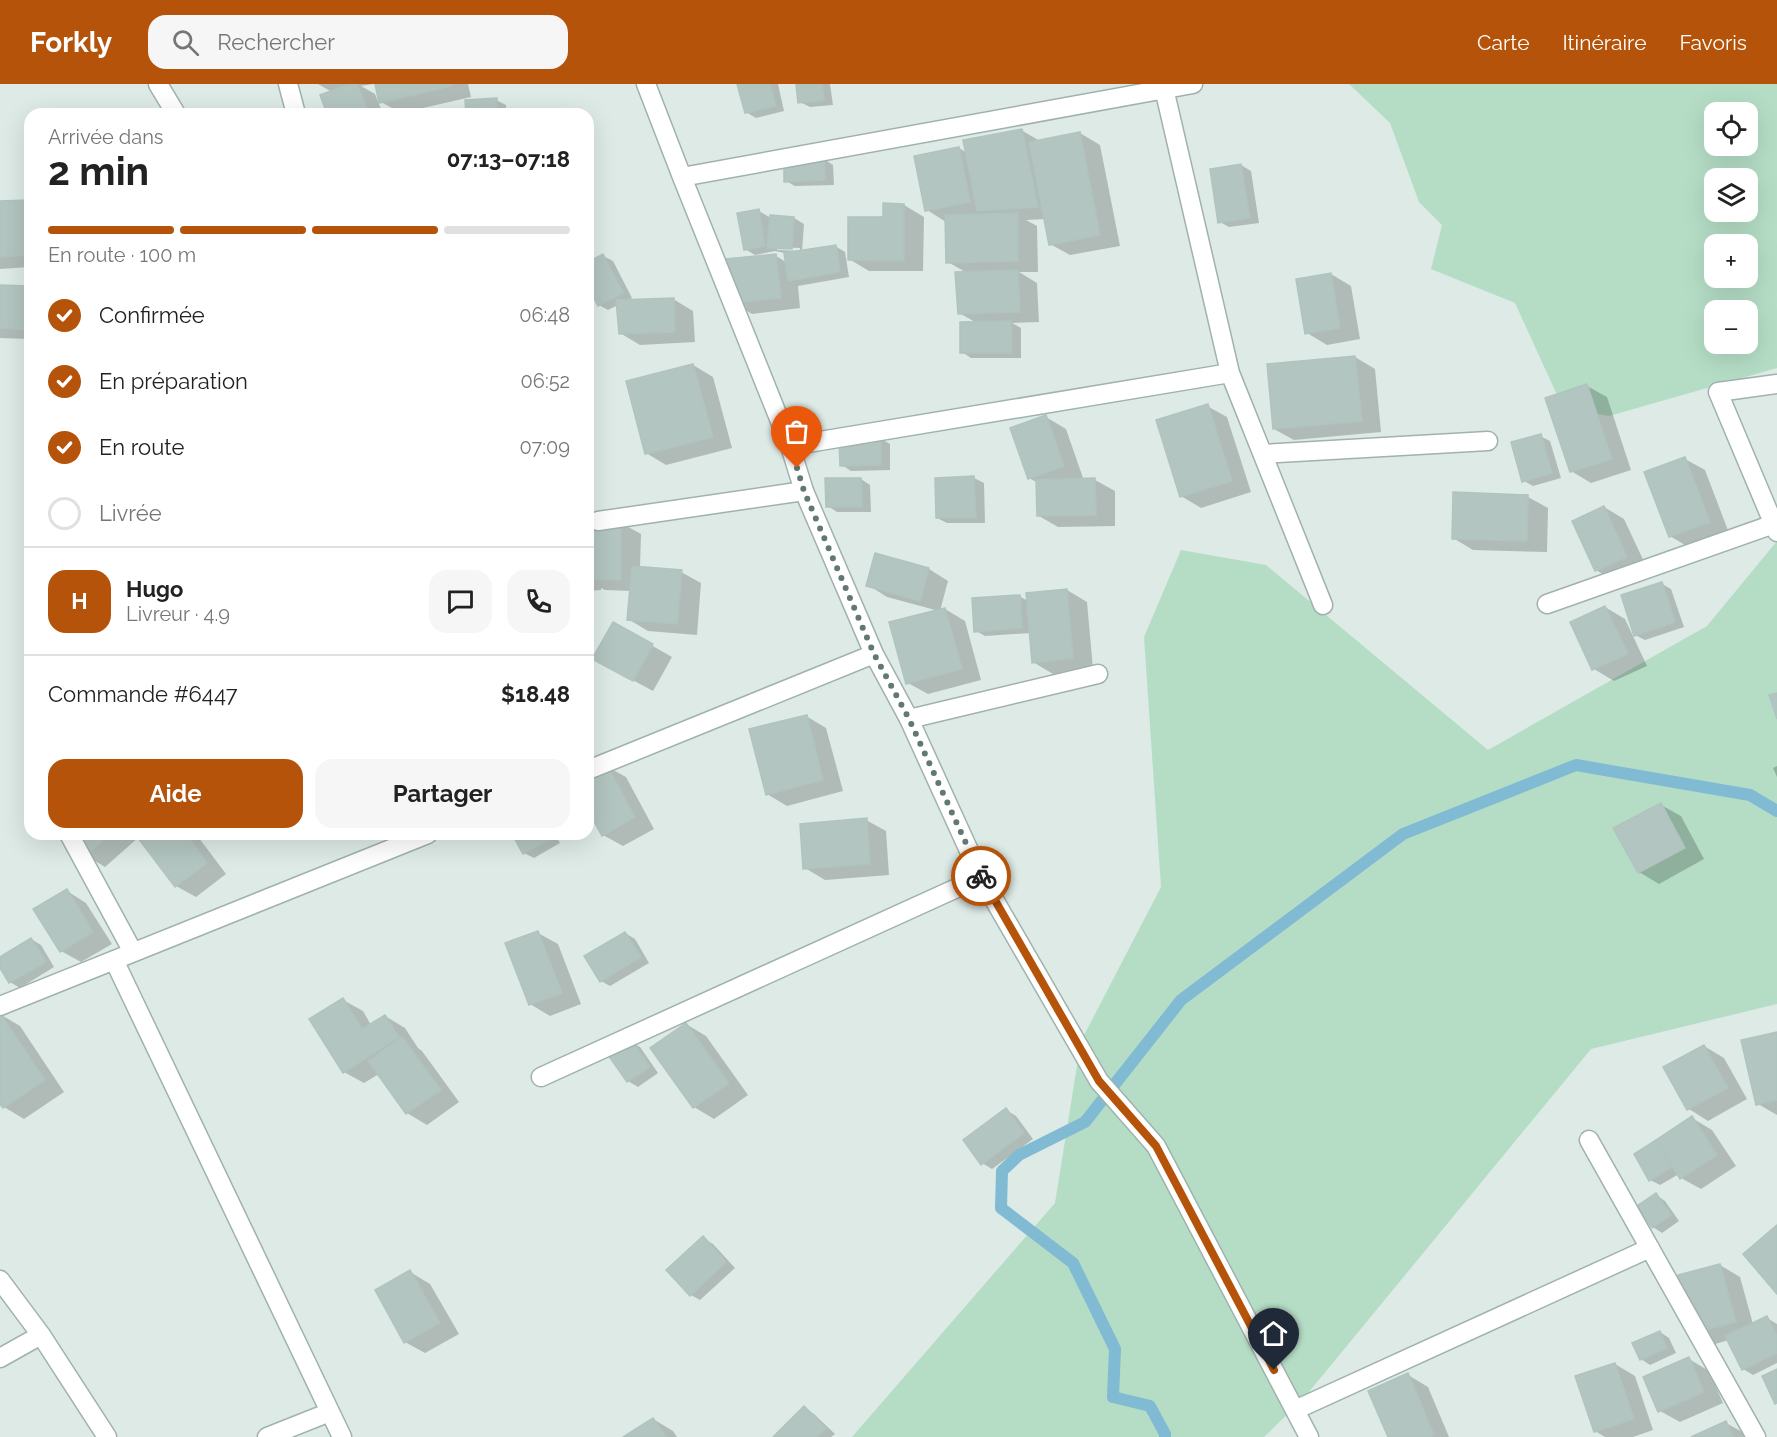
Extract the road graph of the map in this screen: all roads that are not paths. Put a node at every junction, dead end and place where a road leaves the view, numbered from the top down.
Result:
1 (158, 84) edge
2 (288, 84) edge
3 (646, 84) edge
4 (1193, 84) edge
5 (1163, 87) edge
6 (172, 108) edge
7 (294, 108) edge
8 (682, 177) junction
9 (1230, 373) junction
10 (1777, 384) edge
11 (1488, 441) dead end
12 (790, 446) junction
13 (1263, 454) junction
14 (804, 491) junction
15 (598, 520) dead end
16 (1775, 528) edge
17 (1547, 603) dead end
18 (1323, 605) dead end
19 (874, 654) junction
20 (1098, 674) dead end
21 (909, 719) junction
22 (594, 768) edge
23 (72, 840) edge
24 (413, 840) edge
25 (981, 877) junction
26 (133, 952) junction
27 (114, 960) junction
28 (0, 1006) edge
29 (541, 1077) dead end
30 (1589, 1140) dead end
31 (1650, 1248) junction
32 (0, 1280) edge
33 (41, 1335) junction
34 (0, 1358) edge
35 (1295, 1410) junction
36 (330, 1412) junction
37 (107, 1437) edge
38 (267, 1437) edge
39 (342, 1437) edge
40 (1309, 1437) edge
41 (1756, 1437) edge

1 - 6 street
2 - 7 street
3 - 8 street
4 - 5 street
5 - 8 street
5 - 9 street
8 - 12 street
9 - 12 street
9 - 13 street
10 - 16 street
11 - 13 street
12 - 14 street
13 - 18 street
14 - 15 street
14 - 19 street
16 - 17 street
19 - 21 street
19 - 22 street
20 - 21 street
21 - 25 street
23 - 26 street
24 - 26 street
25 - 29 street
25 - 35 street
26 - 27 street
27 - 28 street
27 - 36 street
30 - 31 street
31 - 35 street
31 - 41 street
32 - 33 street
33 - 34 street
33 - 37 street
35 - 40 street
36 - 38 street
36 - 39 street

